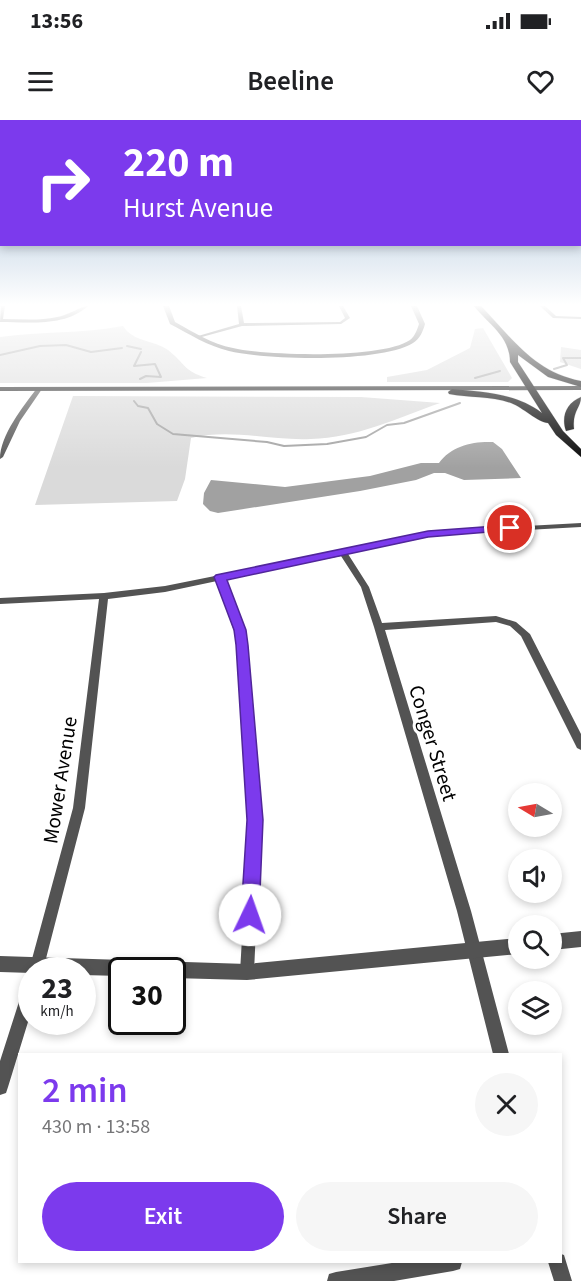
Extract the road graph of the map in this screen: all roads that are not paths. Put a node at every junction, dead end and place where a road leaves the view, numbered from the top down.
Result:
1 (521, 360) edge
2 (527, 360) edge
3 (581, 386) edge
4 (423, 388) junction
5 (0, 389) edge
6 (39, 389) junction
7 (537, 390) junction
8 (452, 392) junction
9 (581, 394) edge
10 (581, 400) edge
11 (569, 429) junction
12 (559, 433) junction
13 (579, 452) edge
14 (0, 457) edge
15 (581, 525) edge
16 (343, 552) junction
17 (220, 577) junction
18 (104, 596) junction
19 (0, 601) edge
20 (379, 627) junction
21 (581, 745) edge
22 (581, 939) edge
23 (562, 941) edge
24 (508, 947) edge
25 (474, 950) junction
26 (39, 957) edge
27 (0, 964) edge
28 (18, 966) edge
29 (96, 969) edge
30 (247, 972) junction
31 (18, 1028) edge
32 (501, 1053) edge
33 (0, 1087) edge
34 (447, 1263) edge
35 (557, 1263) edge
36 (336, 1281) edge
37 (562, 1281) edge

1 - 7 main road
2 - 3 main road
3 - 7 main road
4 - 6 main road
4 - 7 main road
4 - 8 main road
5 - 6 main road
6 - 14 street
7 - 8 main road
7 - 9 main road
7 - 11 main road
7 - 12 main road
8 - 12 main road
10 - 11 main road
11 - 13 main road
12 - 13 main road
15 - 16 street
16 - 17 street
16 - 20 street, Conger Street
17 - 18 street
17 - 30 street
18 - 19 street
18 - 26 street, Mower Avenue
20 - 21 street
20 - 25 street, Conger Street
22 - 23 street
24 - 25 street
25 - 30 street
25 - 32 street, Conger Street
27 - 28 street
29 - 30 street
31 - 33 street
34 - 36 street
35 - 37 street

